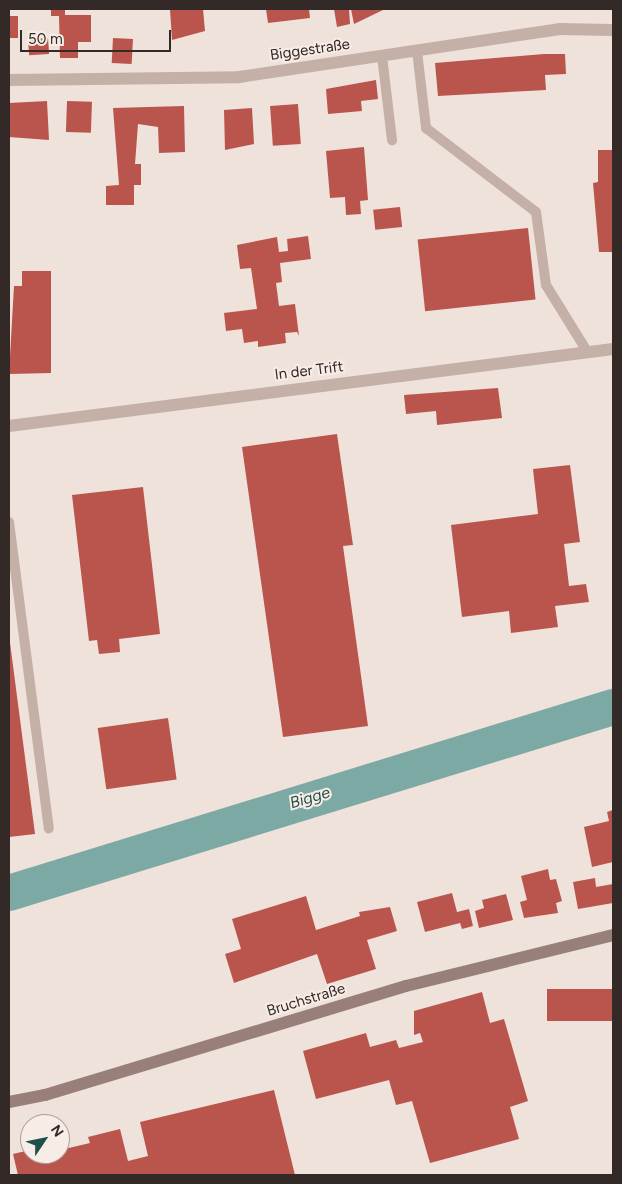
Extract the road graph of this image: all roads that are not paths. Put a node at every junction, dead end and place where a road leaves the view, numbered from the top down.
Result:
1 (613, 30) edge
2 (417, 51) junction
3 (382, 56) junction
4 (9, 80) edge
5 (392, 140) dead end
6 (613, 349) edge
7 (587, 351) junction
8 (9, 426) edge
9 (9, 522) edge
10 (49, 828) dead end
11 (613, 935) edge
12 (9, 1102) edge

1 - 2 street, Biggestraße
2 - 3 street, Biggestraße
2 - 7 lane
3 - 4 street, Biggestraße
3 - 5 lane
6 - 7 street, In der Trift
7 - 8 street, In der Trift
9 - 10 lane
11 - 12 main road, Bruchstraße

